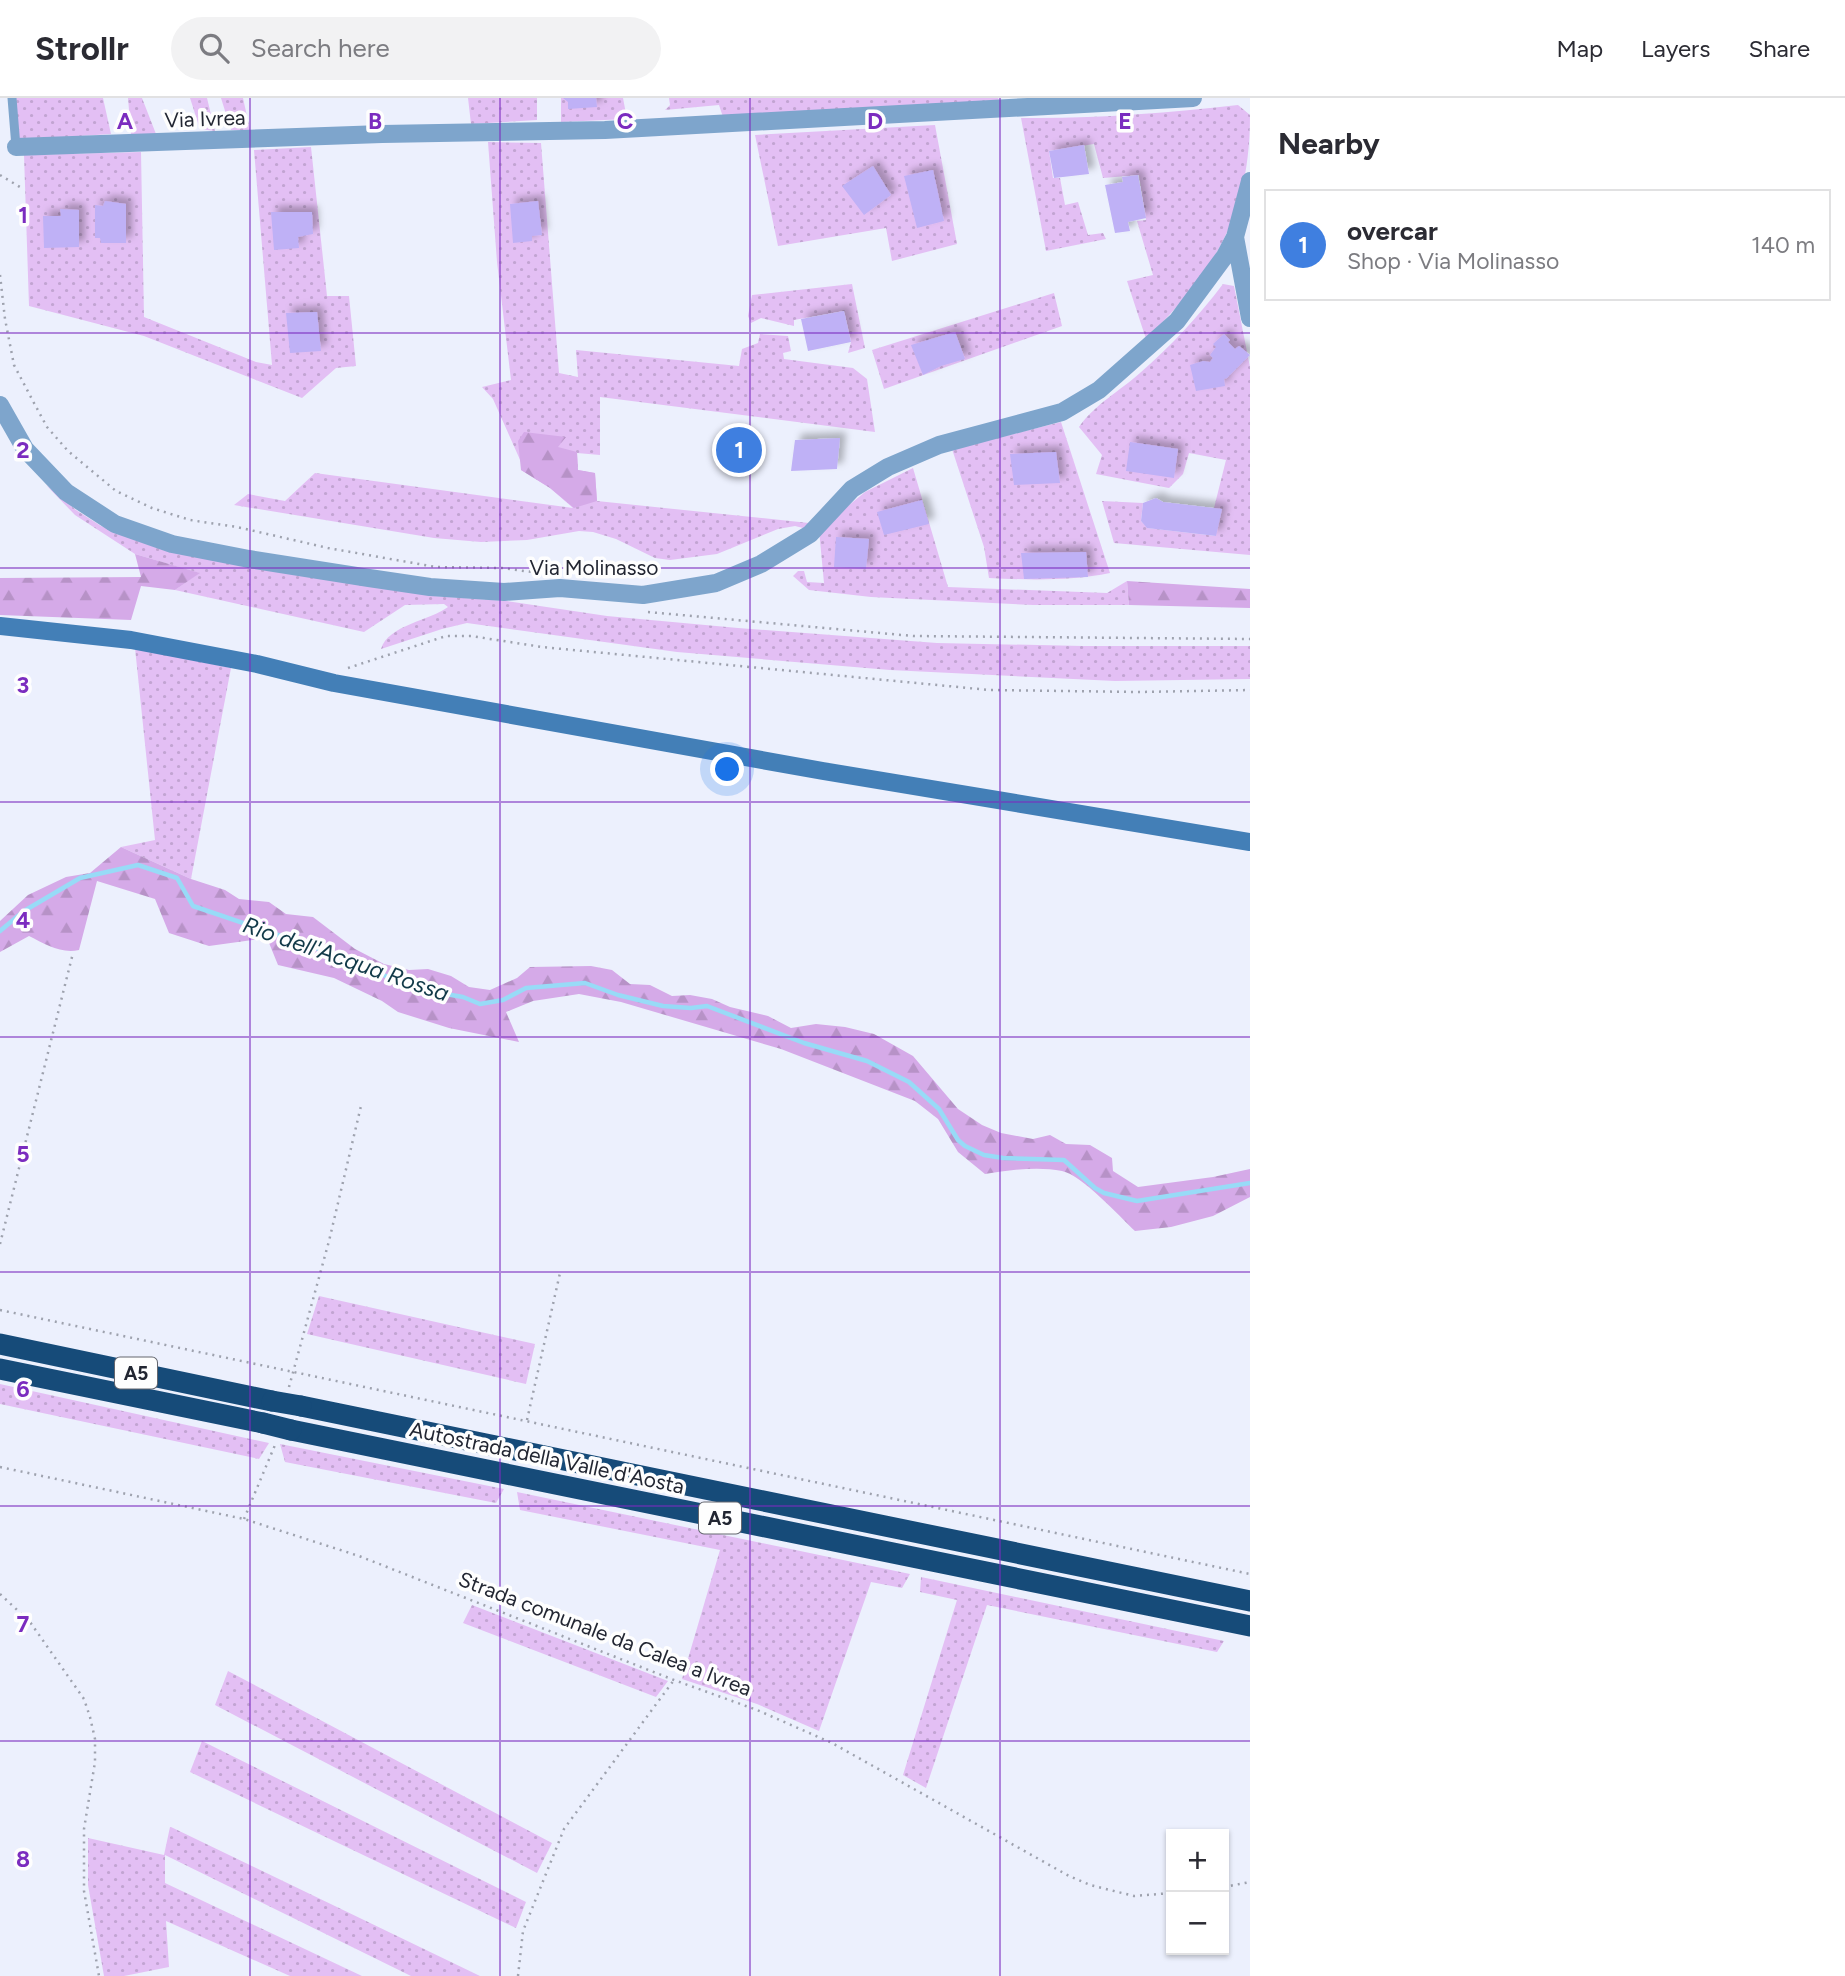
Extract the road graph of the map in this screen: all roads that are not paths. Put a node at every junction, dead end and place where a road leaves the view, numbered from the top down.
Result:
1 (12, 98) edge
2 (1193, 98) edge
3 (1009, 103) edge
4 (16, 147) joint
5 (1250, 181) edge
6 (1236, 237) junction
7 (1250, 318) edge
8 (0, 405) edge
9 (0, 626) edge
10 (1250, 842) edge
11 (0, 1344) edge
12 (0, 1369) edge
13 (1240, 1599) edge
14 (1240, 1624) edge

1 - 4 lane
2 - 3 street, Via Ivrea
3 - 4 street, Via Ivrea
5 - 6 street, Via Molinasso
6 - 7 street
6 - 8 street, Via Molinasso
9 - 10 main road
11 - 13 highway, Autostrada della Valle d'Aosta / A5, bridge
12 - 14 highway, Autostrada della Valle d'Aosta / A5, bridge

